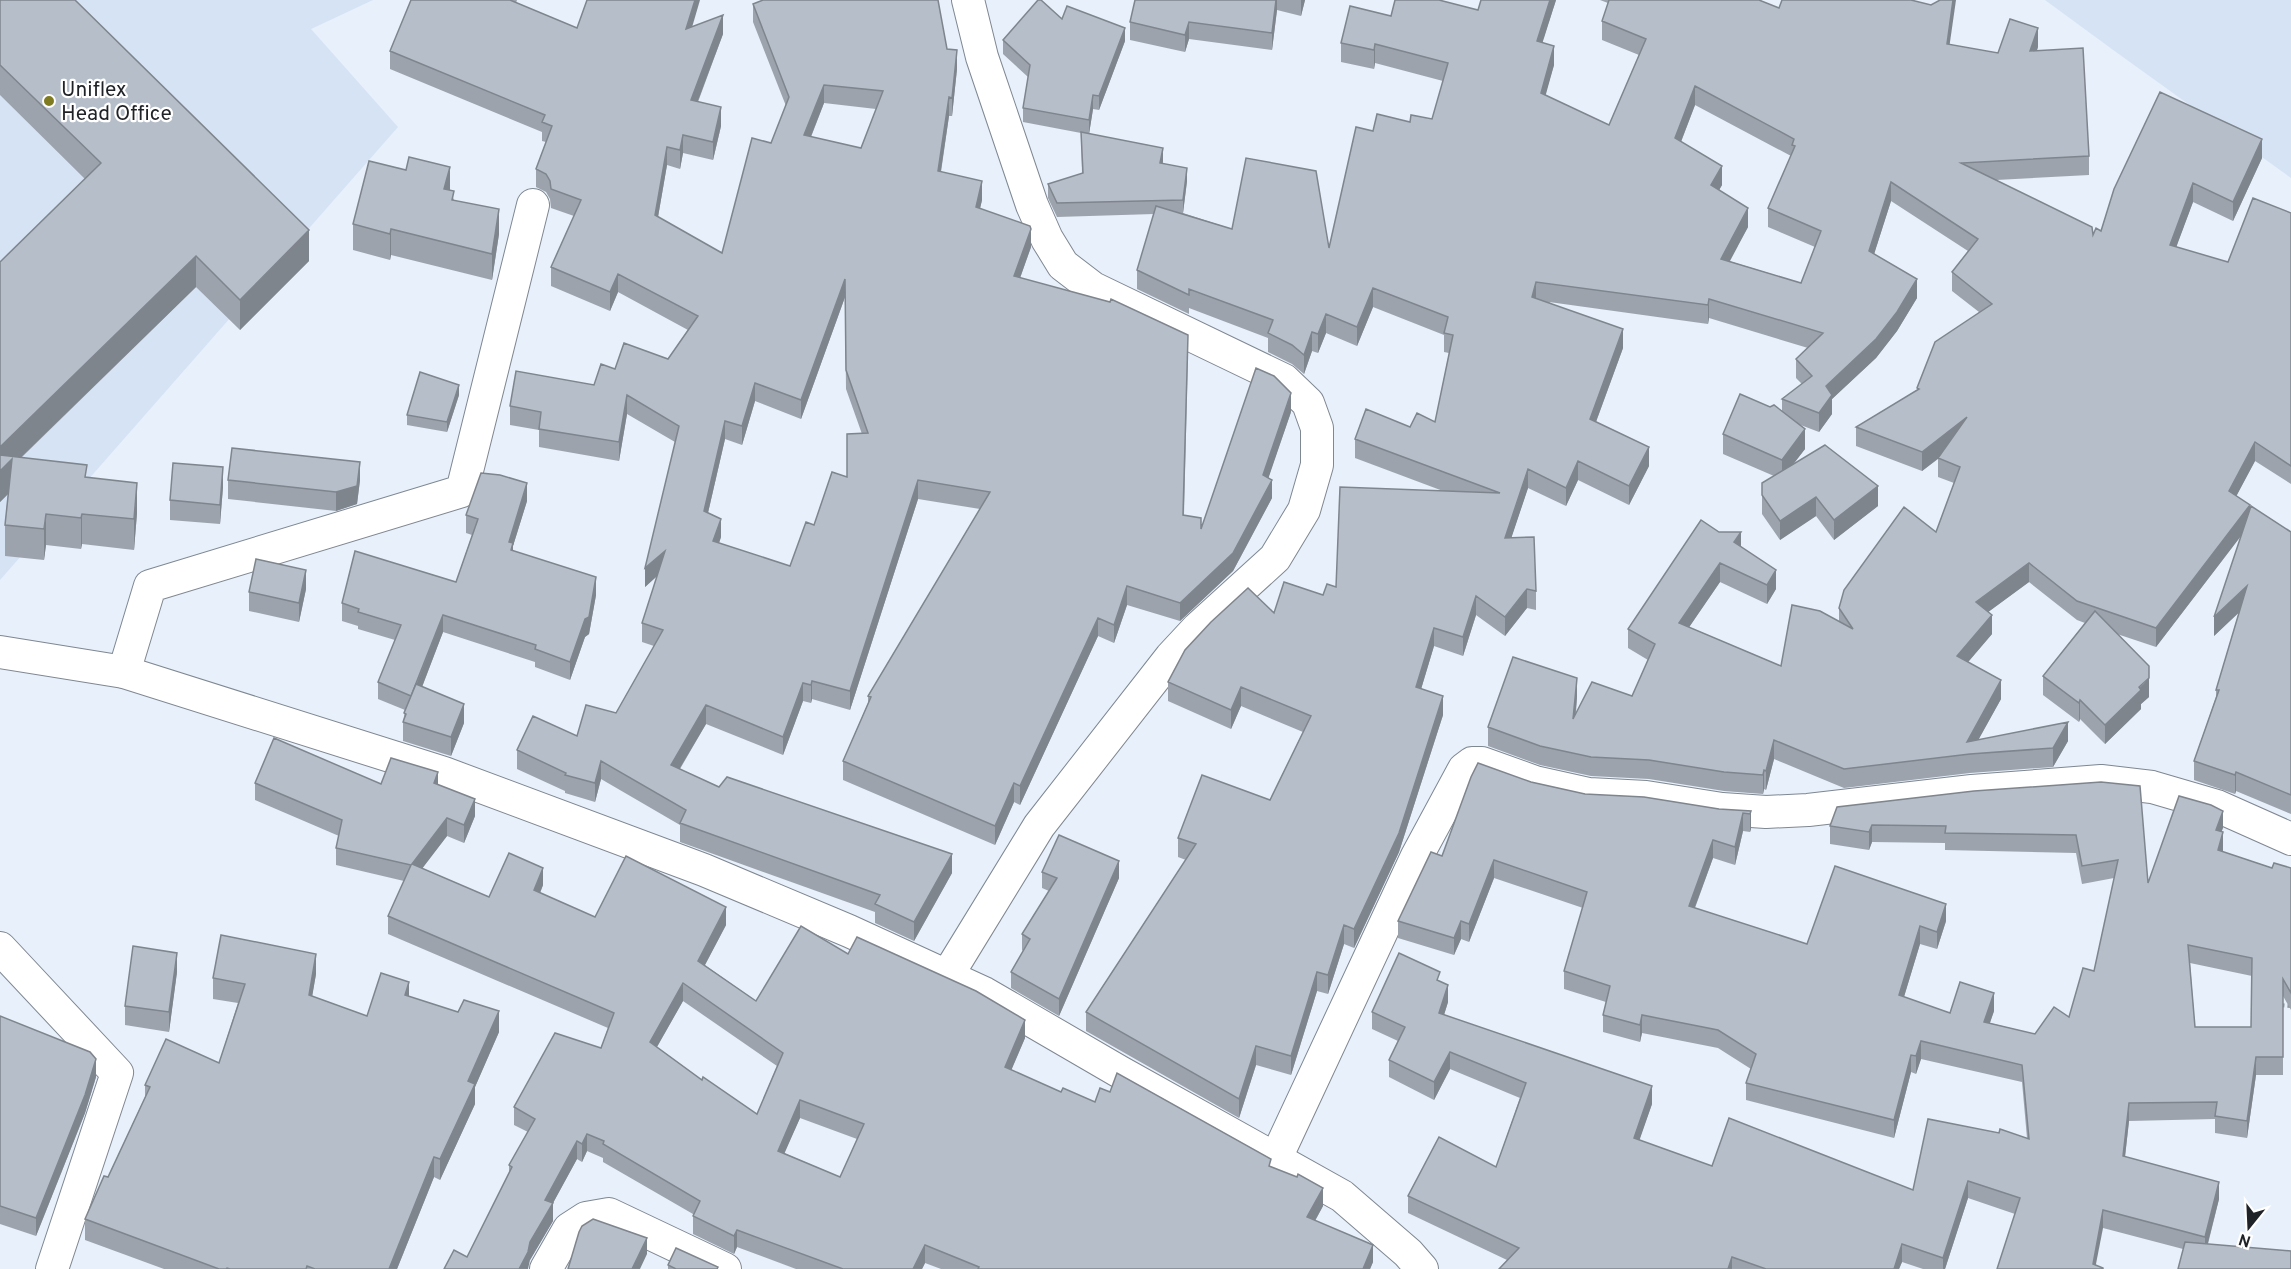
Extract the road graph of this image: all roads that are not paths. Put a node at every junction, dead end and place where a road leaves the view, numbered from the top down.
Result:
1 (968, 0) edge
2 (533, 205) dead end
3 (0, 652) edge
4 (124, 672) junction
5 (2291, 839) edge
6 (0, 948) edge
7 (947, 976) junction
8 (1276, 1158) junction
9 (52, 1269) edge
10 (546, 1269) edge
11 (725, 1269) edge
12 (1422, 1269) edge

1 - 7 street
2 - 4 street
3 - 4 street
4 - 7 street
5 - 8 street
6 - 9 street
7 - 8 street
8 - 12 street
10 - 11 street

